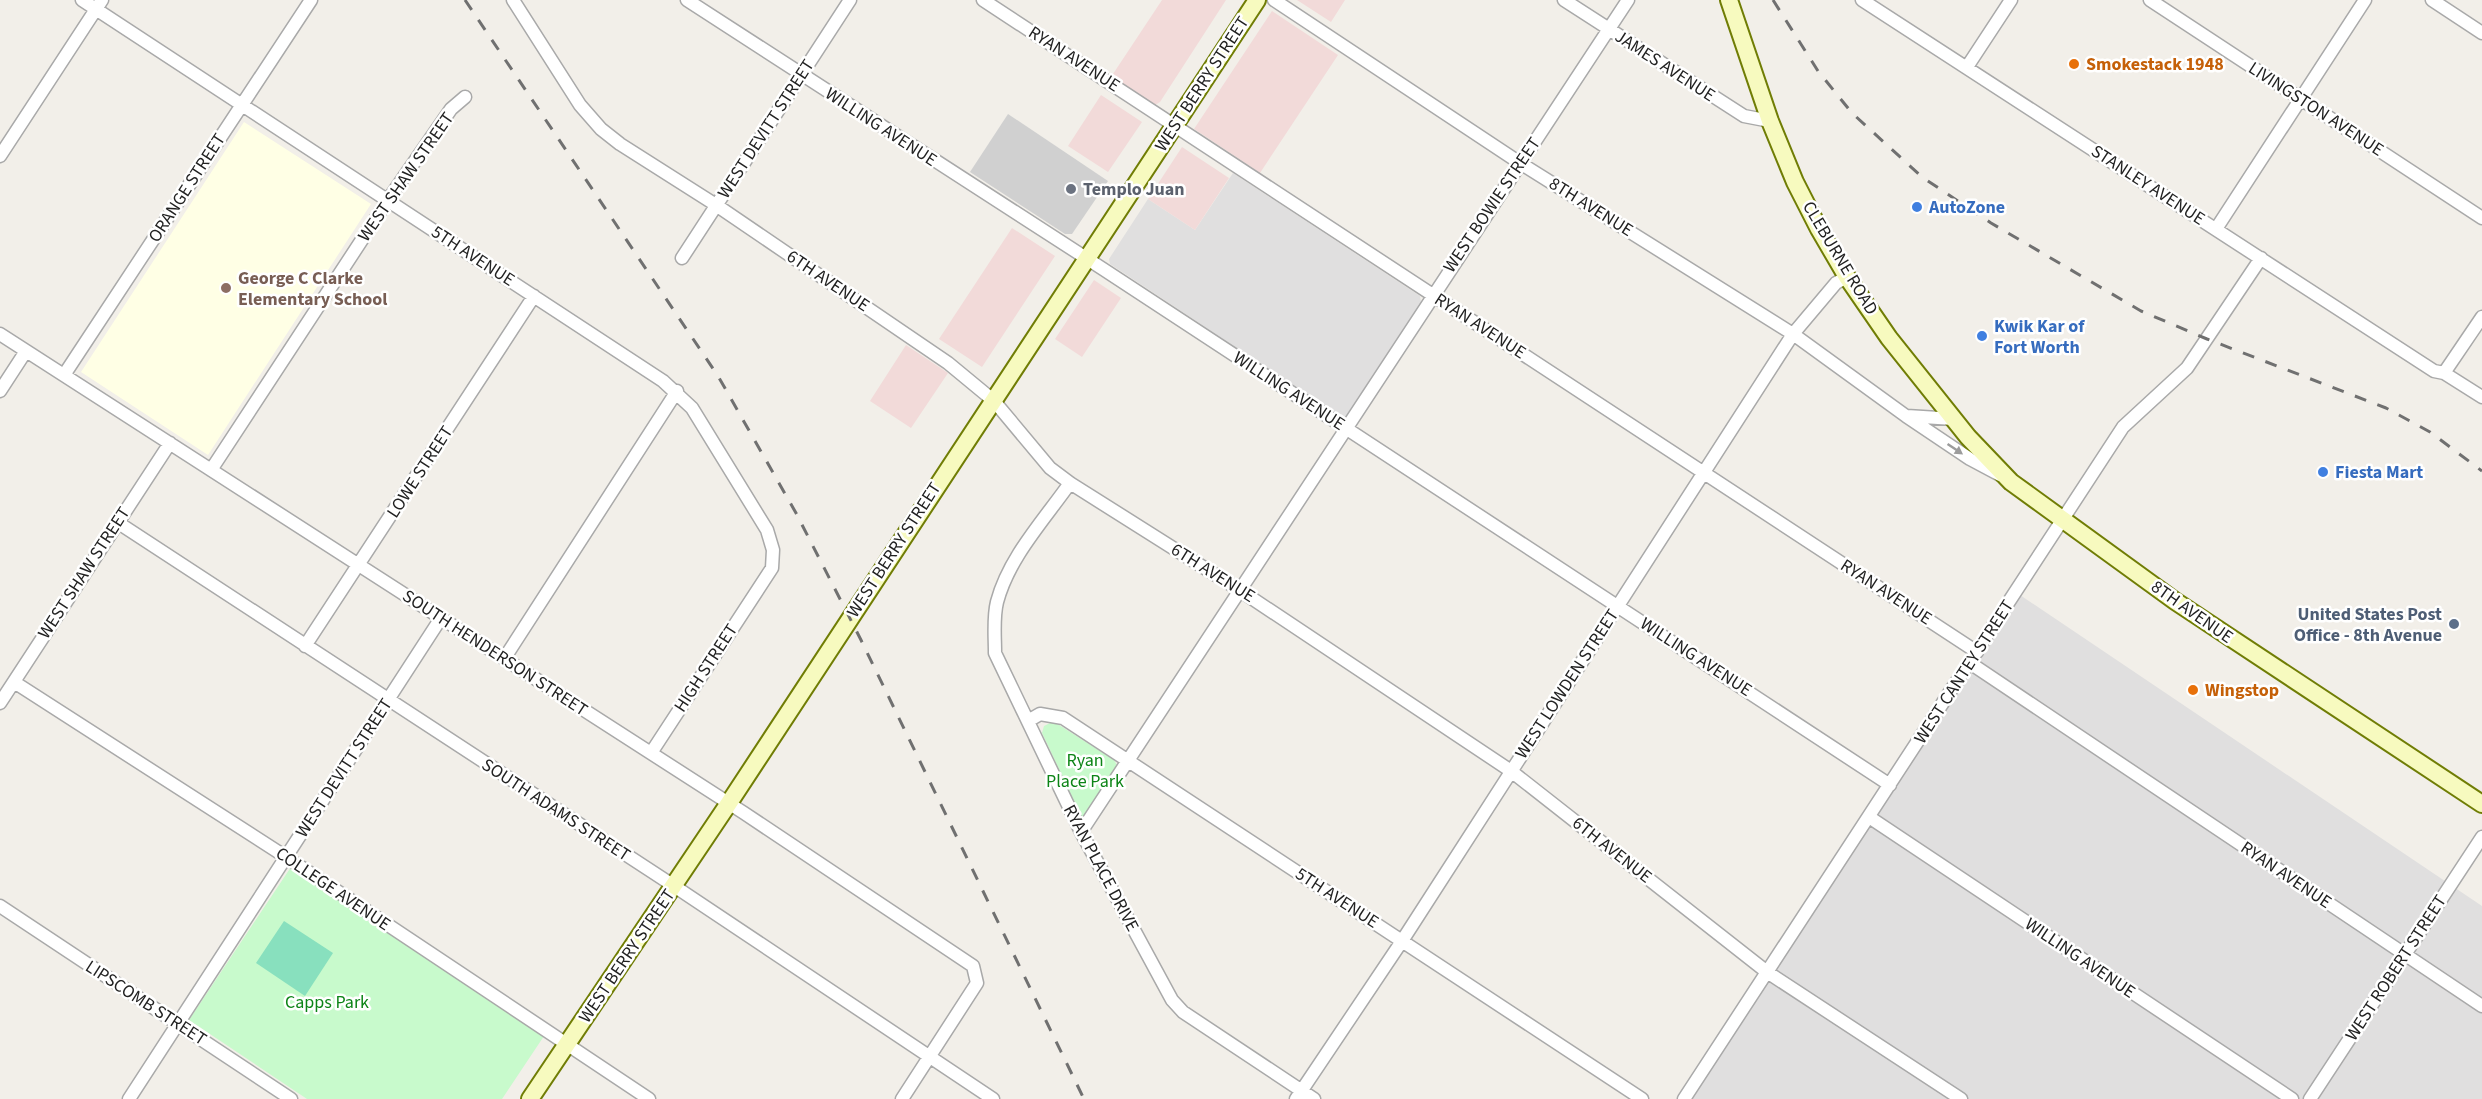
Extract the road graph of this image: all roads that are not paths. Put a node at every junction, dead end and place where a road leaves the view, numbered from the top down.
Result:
1 (82, 0) edge
2 (311, 0) edge
3 (513, 0) edge
4 (687, 0) edge
5 (850, 0) edge
6 (982, 0) edge
7 (1257, 0) edge
8 (1274, 0) edge
9 (1564, 0) edge
10 (1628, 0) edge
11 (1729, 0) edge
12 (1862, 0) edge
13 (2011, 0) edge
14 (2150, 0) edge
15 (2365, 0) edge
16 (2432, 0) edge
17 (99, 5) edge
18 (1609, 29) junction
19 (2482, 33) edge
20 (1967, 67) junction
21 (801, 75) junction
22 (465, 97) dead end
23 (2301, 99) junction
24 (242, 105) junction
25 (1770, 121) junction
26 (1175, 125) junction
27 (0, 156) edge
28 (1520, 162) junction
29 (388, 200) junction
30 (716, 205) junction
31 (2482, 218) edge
32 (2216, 229) junction
33 (682, 258) dead end
34 (2261, 258) junction
35 (1088, 259) junction
36 (1847, 277) junction
37 (1432, 295) junction
38 (534, 296) junction
39 (2482, 317) edge
40 (0, 334) edge
41 (1793, 334) junction
42 (26, 351) junction
43 (2439, 372) junction
44 (64, 375) junction
45 (0, 391) edge
46 (677, 391) junction
47 (2482, 397) edge
48 (994, 401) junction
49 (1906, 416) junction
50 (1954, 419) junction
51 (1346, 428) junction
52 (170, 443) junction
53 (212, 470) junction
54 (1704, 472) junction
55 (2012, 482) junction
56 (1070, 483) junction
57 (2063, 521) junction
58 (117, 522) junction
59 (359, 565) junction
60 (760, 583) joint
61 (1241, 591) junction
62 (1618, 606) junction
63 (441, 618) junction
64 (305, 646) junction
65 (1974, 657) junction
66 (504, 658) junction
67 (14, 682) junction
68 (388, 701) junction
69 (0, 703) edge
70 (1028, 721) junction
71 (651, 753) junction
72 (1129, 762) junction
73 (1511, 771) junction
74 (1890, 784) junction
75 (729, 803) junction
76 (2482, 804) edge
77 (1869, 818) junction
78 (1081, 832) junction
79 (2482, 837) edge
80 (286, 857) junction
81 (674, 886) junction
82 (0, 906) edge
83 (1401, 941) junction
84 (2404, 955) junction
85 (1767, 972) junction
86 (2482, 1006) edge
87 (178, 1024) junction
88 (568, 1046) junction
89 (930, 1056) junction
90 (1299, 1095) edge
91 (129, 1099) edge
92 (291, 1099) edge
93 (530, 1099) edge
94 (649, 1099) edge
95 (902, 1099) edge
96 (993, 1099) edge
97 (1314, 1099) edge
98 (1642, 1099) edge
99 (1684, 1099) edge
100 (1961, 1099) edge
101 (2292, 1099) edge
102 (2310, 1099) edge

1 - 17 street, 5TH AVENUE
2 - 24 street, ORANGE STREET
3 - 30 street, 6TH AVENUE
4 - 21 street, WILLING AVENUE
5 - 21 street, WEST DEVITT STREET
6 - 26 street, RYAN AVENUE
7 - 26 main road, WEST BERRY STREET
8 - 28 street, 8TH AVENUE
9 - 18 street, JAMES AVENUE
10 - 18 street, WEST BOWIE STREET
11 - 25 main road, CLEBURNE ROAD
12 - 20 street, STANLEY AVENUE
13 - 20 street
14 - 23 street, LIVINGSTON AVENUE
15 - 23 street
16 - 19 street
17 - 24 street, 5TH AVENUE
17 - 27 street
18 - 25 street, JAMES AVENUE
18 - 28 street, WEST BOWIE STREET
20 - 32 street, STANLEY AVENUE
21 - 30 street, WEST DEVITT STREET
21 - 35 street, WILLING AVENUE
22 - 29 street, WEST SHAW STREET
23 - 31 street, LIVINGSTON AVENUE
23 - 32 street
24 - 29 street, 5TH AVENUE
24 - 44 street, ORANGE STREET
25 - 36 main road, CLEBURNE ROAD
26 - 35 main road, WEST BERRY STREET
26 - 37 street, RYAN AVENUE
28 - 37 street, WEST BOWIE STREET
28 - 41 street, 8TH AVENUE
29 - 38 street, 5TH AVENUE
29 - 53 street, WEST SHAW STREET
30 - 33 street, WEST DEVITT STREET
30 - 48 street, 6TH AVENUE
32 - 34 street, STANLEY AVENUE
34 - 43 street, STANLEY AVENUE
34 - 57 street, WEST CANTEY STREET
35 - 48 main road, WEST BERRY STREET
35 - 51 street, WILLING AVENUE
36 - 41 street, WEST LOWDEN STREET
36 - 50 main road, CLEBURNE ROAD
37 - 51 street, WEST BOWIE STREET
37 - 54 street, RYAN AVENUE
38 - 46 street, 5TH AVENUE
38 - 59 street, LOWE STREET
39 - 43 street
40 - 42 street, SOUTH HENDERSON STREET
41 - 49 street, 8TH AVENUE
41 - 54 street, WEST LOWDEN STREET
42 - 44 street, SOUTH HENDERSON STREET
42 - 45 street
43 - 47 street, STANLEY AVENUE
44 - 52 street, SOUTH HENDERSON STREET
46 - 60 street, 5TH AVENUE
46 - 66 street
48 - 56 street, 6TH AVENUE
48 - 75 main road, WEST BERRY STREET
49 - 50 street
49 -> 55 street, 8TH AVENUE
50 - 55 main road, CLEBURNE ROAD
51 - 61 street, WEST BOWIE STREET
51 - 62 street, WILLING AVENUE
52 - 53 street, SOUTH HENDERSON STREET
52 - 58 street, WEST SHAW STREET
53 - 59 street, SOUTH HENDERSON STREET
54 - 62 street, WEST LOWDEN STREET
54 - 65 street, RYAN AVENUE
55 - 57 main road, 8TH AVENUE
56 - 61 street, 6TH AVENUE
56 - 70 street, RYAN PLACE DRIVE
57 - 65 street, WEST CANTEY STREET
57 - 76 main road, 8TH AVENUE
58 - 64 street, SOUTH ADAMS STREET
58 - 67 street, WEST SHAW STREET
59 - 63 street, SOUTH HENDERSON STREET
59 - 64 street, LOWE STREET
60 - 71 street, HIGH STREET
61 - 72 street, WEST BOWIE STREET
61 - 73 street, 6TH AVENUE
62 - 73 street, WEST LOWDEN STREET
62 - 74 street, WILLING AVENUE
63 - 66 street, SOUTH HENDERSON STREET
63 - 68 street, WEST DEVITT STREET
64 - 68 street, SOUTH ADAMS STREET
65 - 74 street, WEST CANTEY STREET
65 - 84 street, RYAN AVENUE
66 - 71 street, SOUTH HENDERSON STREET
67 - 69 street, WEST SHAW STREET
67 - 80 street, COLLEGE AVENUE
68 - 80 street, WEST DEVITT STREET
68 - 81 street, SOUTH ADAMS STREET
70 - 72 street, 5TH AVENUE
70 - 78 street, RYAN PLACE DRIVE
71 - 75 street, SOUTH HENDERSON STREET
72 - 78 street, WEST BOWIE STREET
72 - 83 street, 5TH AVENUE
73 - 83 street, WEST LOWDEN STREET
73 - 85 street, 6TH AVENUE
74 - 77 street, WEST CANTEY STREET
75 - 81 main road, WEST BERRY STREET
75 - 89 street, SOUTH HENDERSON STREET
77 - 85 street, WEST CANTEY STREET
77 - 101 street, WILLING AVENUE
78 - 90 street, RYAN PLACE DRIVE
79 - 84 street, WEST ROBERT STREET
80 - 87 street, WEST DEVITT STREET
80 - 88 street, COLLEGE AVENUE
81 - 88 main road, WEST BERRY STREET
81 - 89 street, SOUTH ADAMS STREET
82 - 87 street, LIPSCOMB STREET
83 - 90 street, WEST LOWDEN STREET
83 - 98 street, 5TH AVENUE
84 - 86 street, RYAN AVENUE
84 - 102 street, WEST ROBERT STREET
85 - 99 street, WEST CANTEY STREET
85 - 100 street, 6TH AVENUE
87 - 91 street, WEST DEVITT STREET
87 - 92 street, LIPSCOMB STREET
88 - 93 main road, WEST BERRY STREET
88 - 94 street, COLLEGE AVENUE
89 - 95 street
89 - 96 street, SOUTH ADAMS STREET
90 - 97 street, RYAN PLACE DRIVE

